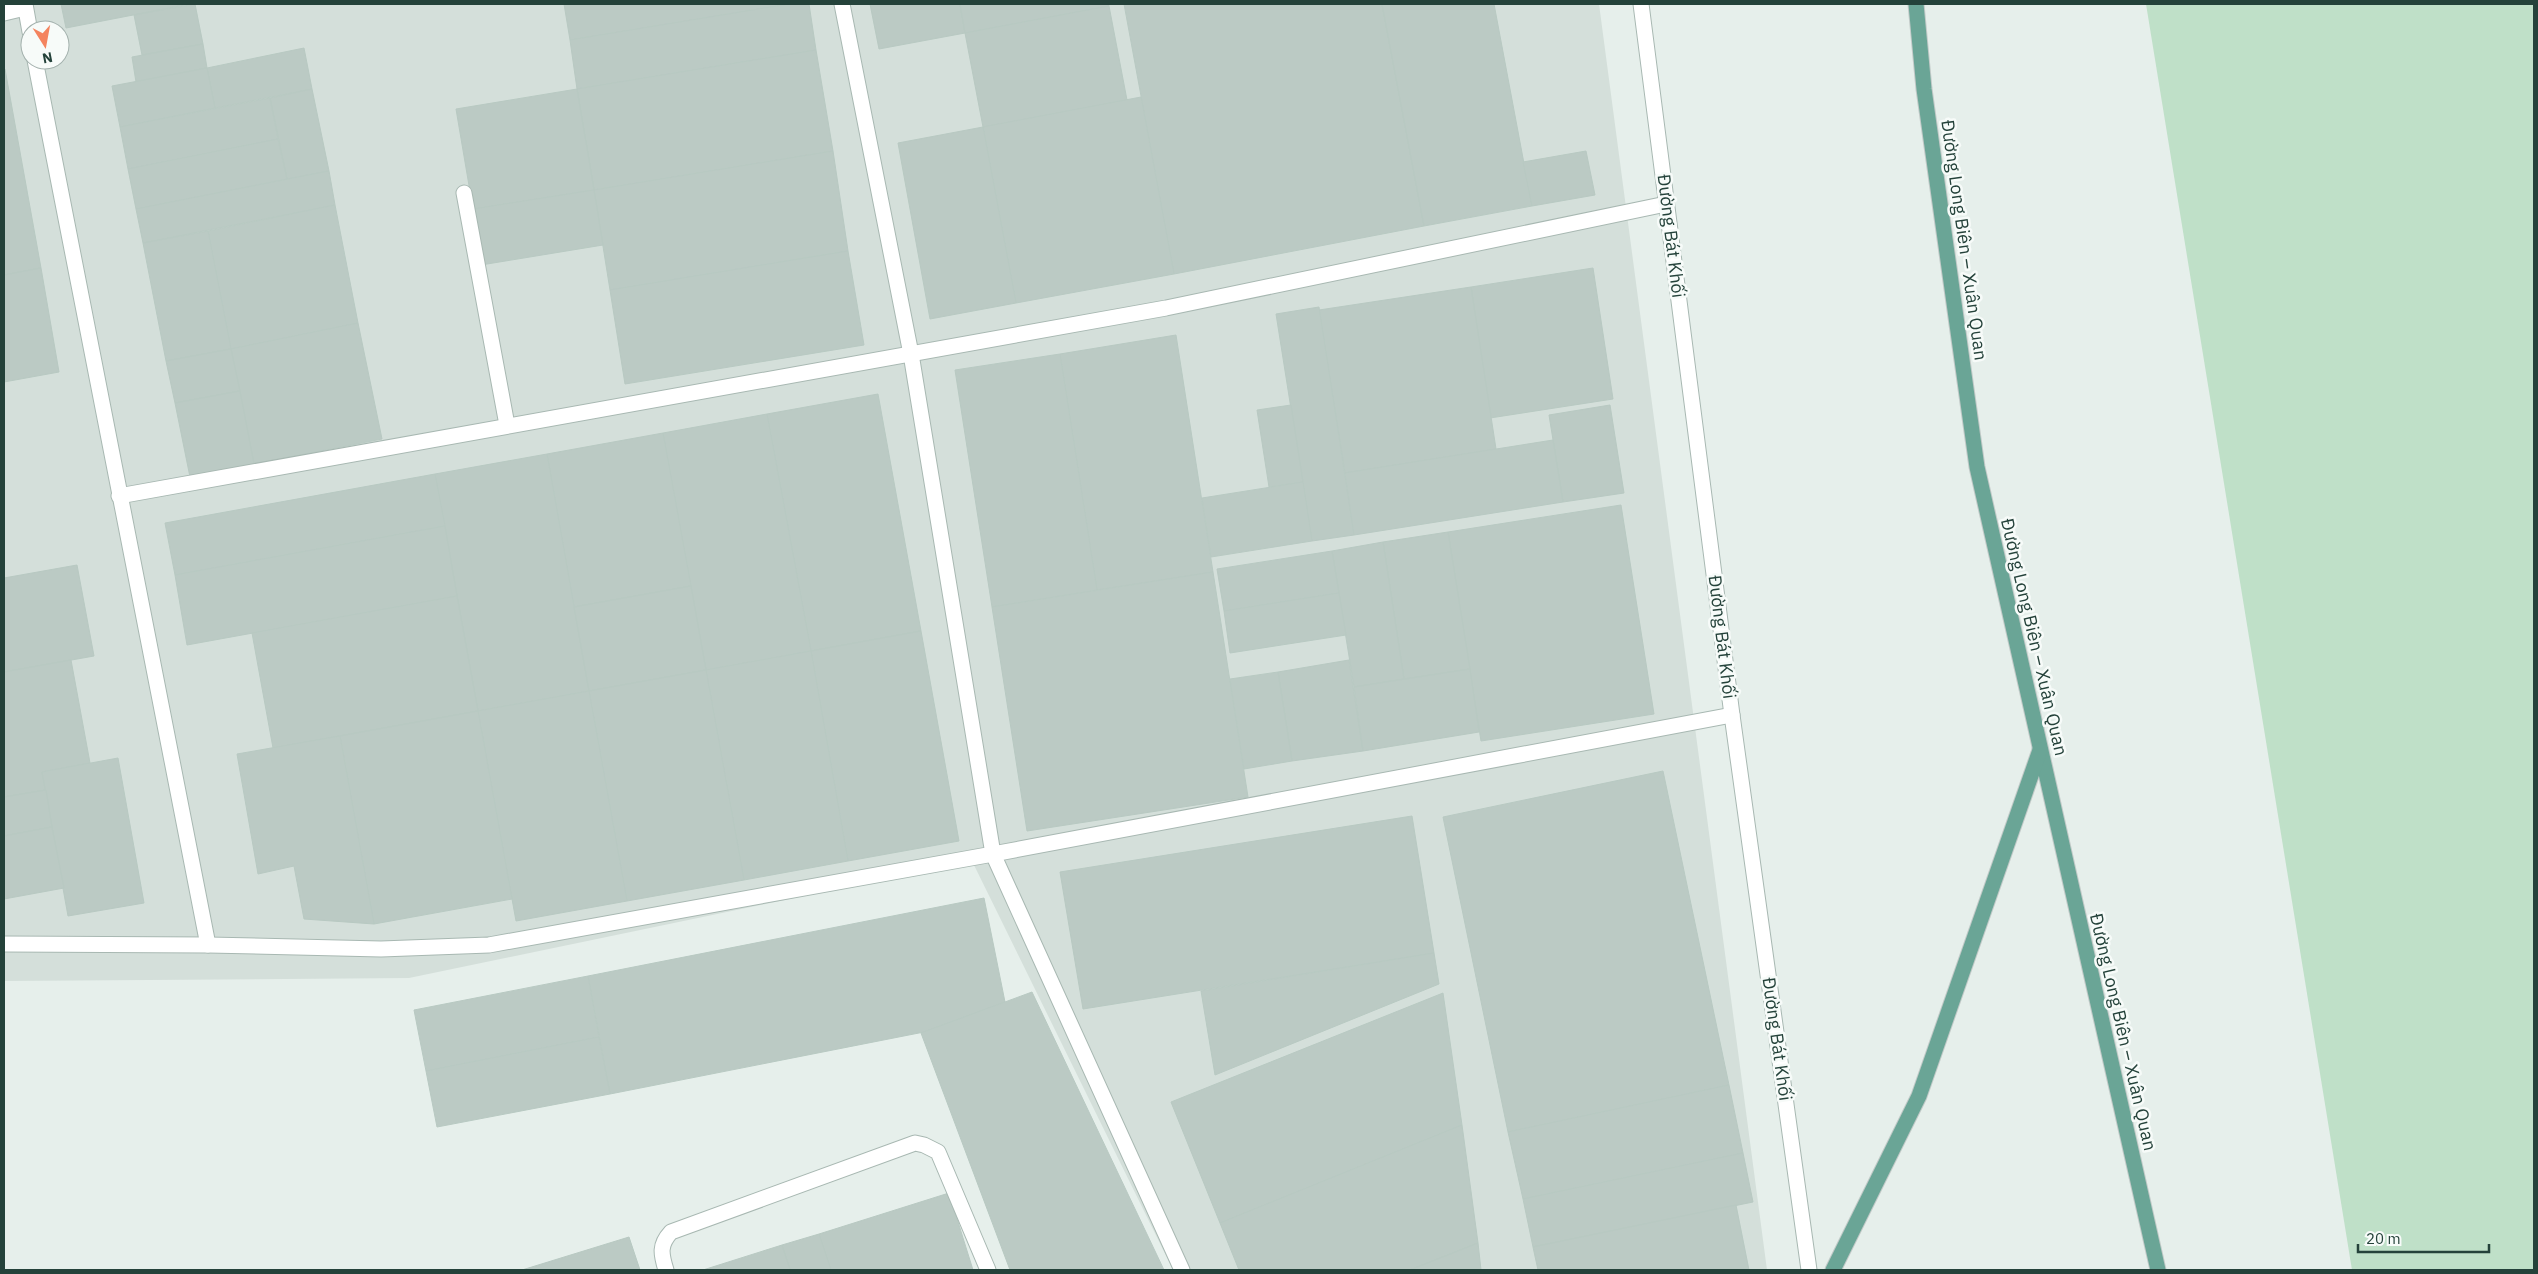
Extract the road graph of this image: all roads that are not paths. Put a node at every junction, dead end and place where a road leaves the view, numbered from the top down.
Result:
1 (842, 4) edge
2 (1641, 4) edge
3 (1916, 4) edge
4 (25, 6) edge
5 (4, 13) edge
6 (28, 20) edge
7 (37, 70) edge
8 (464, 193) dead end
9 (1666, 204) junction
10 (911, 354) junction
11 (507, 426) junction
12 (120, 496) junction
13 (1732, 715) junction
14 (2040, 750) junction
15 (994, 854) junction
16 (4, 944) edge
17 (208, 945) junction
18 (666, 1270) edge
19 (988, 1270) edge
20 (1182, 1270) edge
21 (1808, 1270) edge
22 (1833, 1270) edge
23 (2158, 1270) edge

1 - 10 street
2 - 9 street, Đường Bát Khối
3 - 14 main road, Đường Long Biên – Xuân Quan
4 - 5 street
4 - 6 street
7 - 12 street
8 - 11 street
9 - 10 street
9 - 13 street, Đường Bát Khối
10 - 11 street
10 - 15 street
11 - 12 street
12 - 17 street
13 - 15 street
13 - 21 street, Đường Bát Khối
14 - 22 main road
14 - 23 main road, Đường Long Biên – Xuân Quan
15 - 17 street
15 - 20 street
16 - 17 street
18 - 19 street

